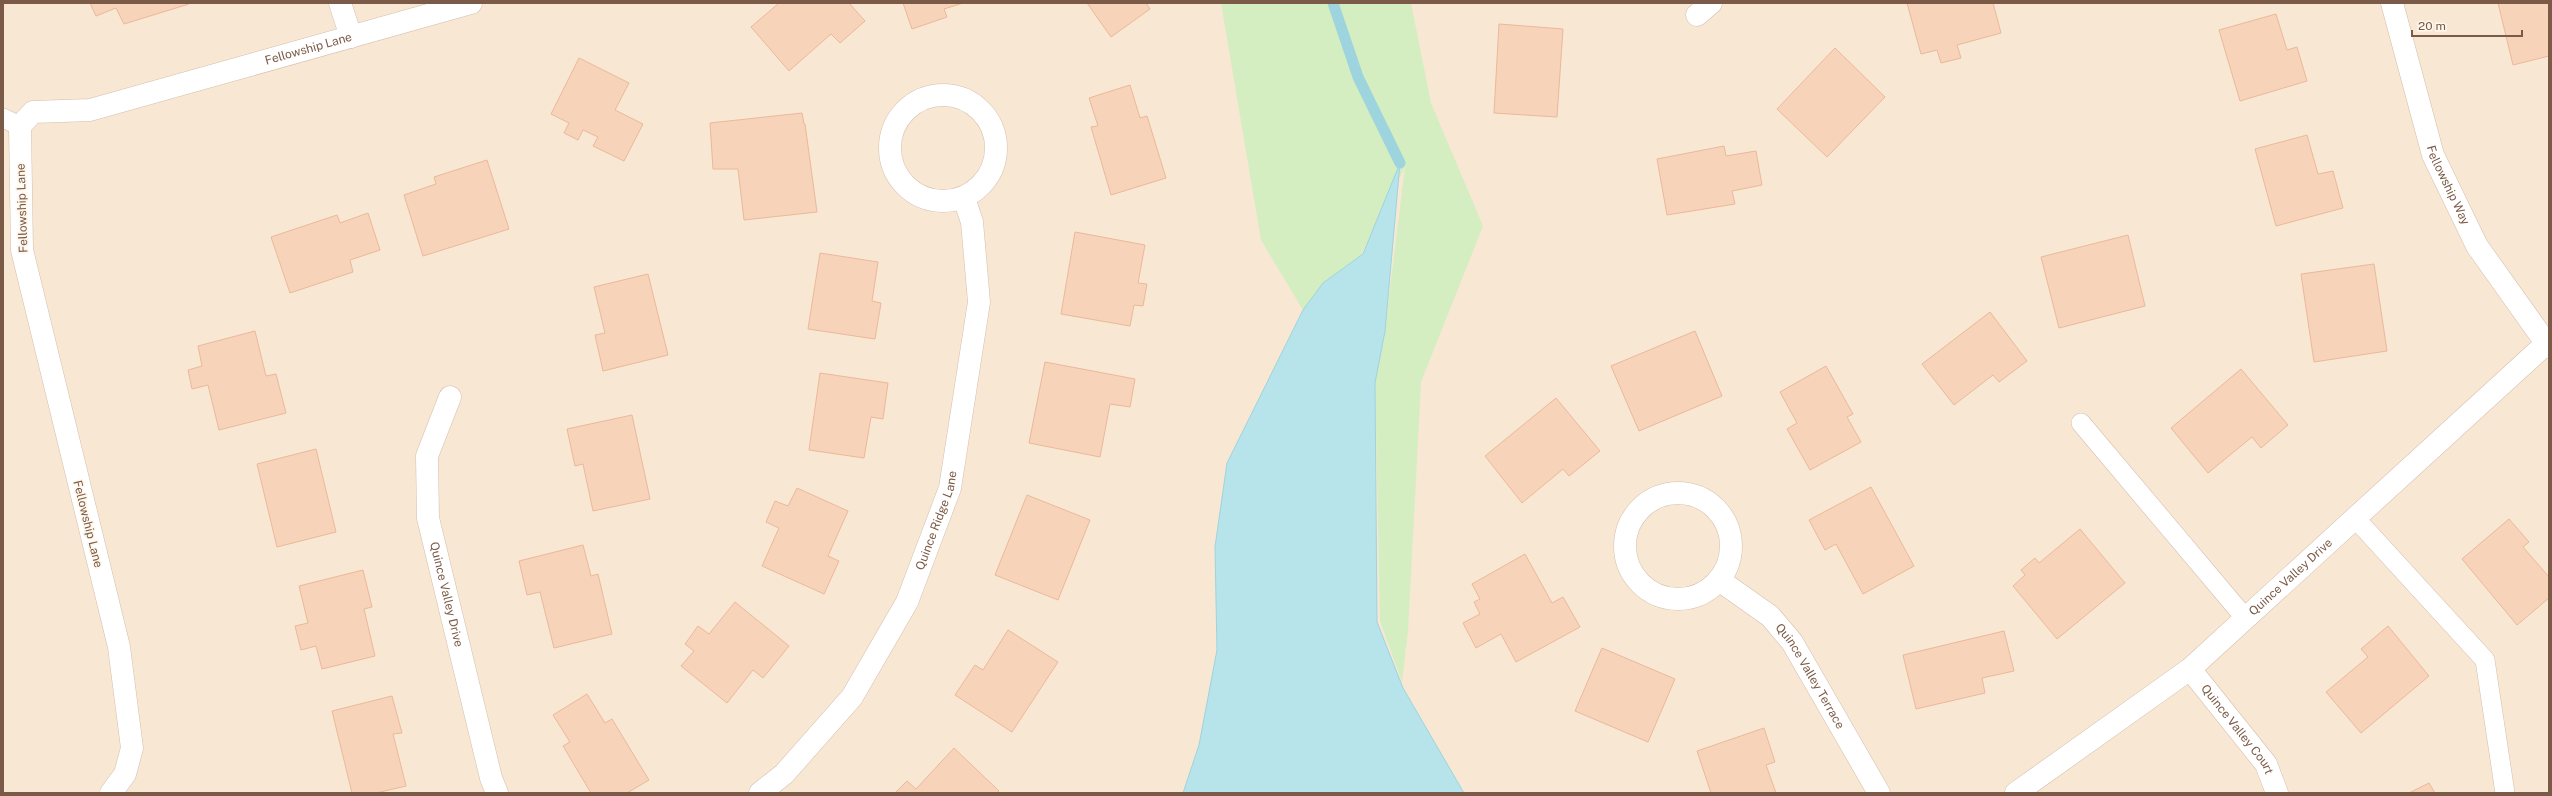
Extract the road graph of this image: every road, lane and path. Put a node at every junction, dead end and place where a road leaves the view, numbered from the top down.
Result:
1 (340, 3) edge
2 (471, 3) edge
3 (2392, 3) edge
4 (351, 37) junction
5 (12, 122) edge
6 (964, 198) junction
7 (2548, 344) edge
8 (450, 397) dead end
9 (2082, 423) dead end
10 (2355, 518) junction
11 (1719, 580) junction
12 (2246, 618) junction
13 (2190, 669) junction
14 (111, 793) edge
15 (497, 793) edge
16 (760, 793) edge
17 (1878, 793) edge
18 (2016, 793) edge
19 (2277, 793) edge
20 (2505, 793) edge

1 - 4 street
2 - 4 street, Fellowship Lane
3 - 7 street, Fellowship Way
4 - 5 street, Fellowship Lane
5 - 14 street, Fellowship Lane
6 - 6 street
6 - 16 street, Quince Ridge Lane
7 - 10 street, Quince Valley Drive
8 - 15 street, Quince Valley Drive
9 - 12 lane
10 - 12 street, Quince Valley Drive
10 - 20 lane
11 - 11 street
11 - 17 street, Quince Valley Terrace
12 - 13 street, Quince Valley Drive
13 - 18 street, Quince Valley Drive
13 - 19 street, Quince Valley Court

